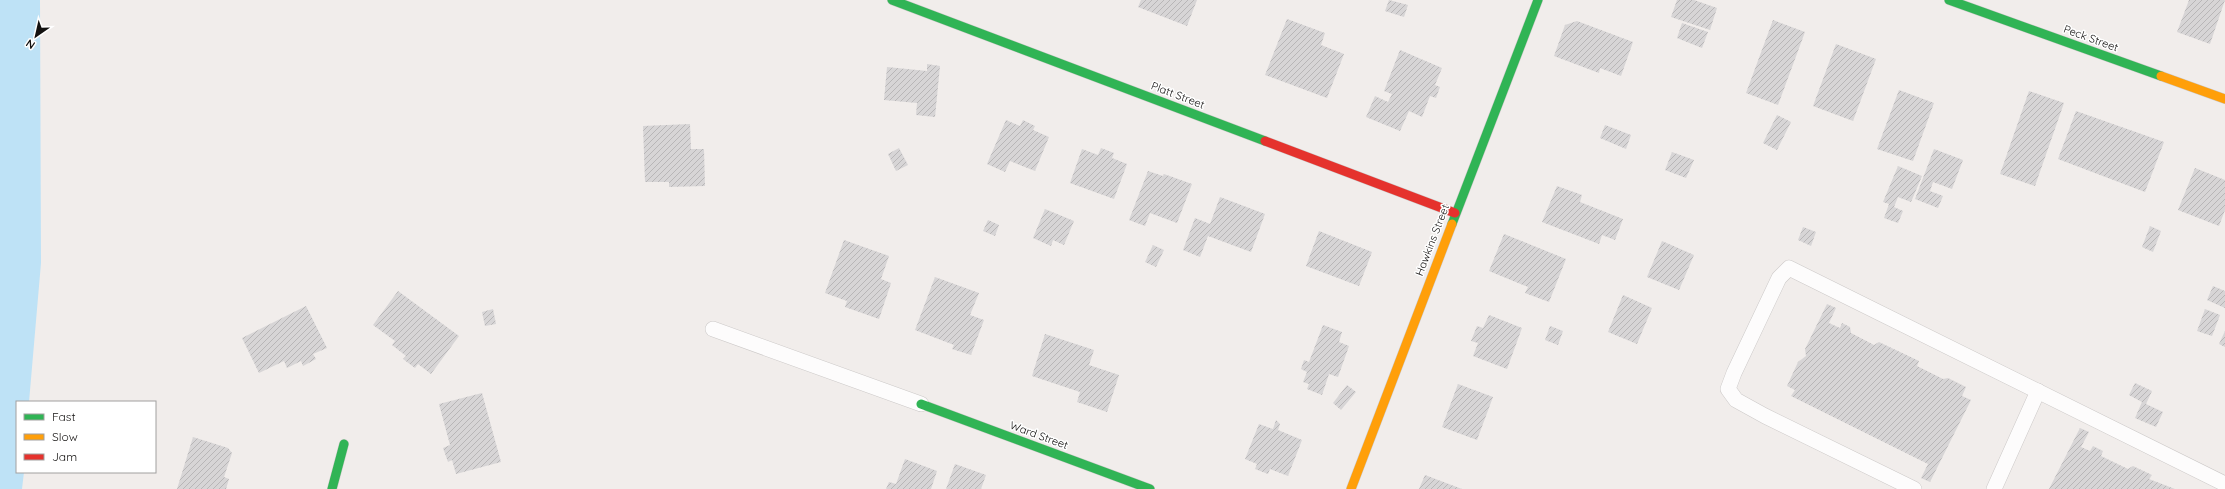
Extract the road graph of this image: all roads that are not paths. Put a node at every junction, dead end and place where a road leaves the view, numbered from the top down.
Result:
1 (892, 0) edge
2 (1538, 0) edge
3 (1949, 0) edge
4 (2225, 99) edge
5 (1455, 212) junction
6 (712, 329) dead end
7 (2038, 391) junction
8 (921, 404) joint
9 (344, 444) dead end
10 (2225, 484) edge
11 (332, 489) edge
12 (1150, 489) edge
13 (1351, 489) edge
14 (1914, 489) edge
15 (1994, 489) edge

1 - 5 street, Platt Street
2 - 5 street, Hawkins Street
3 - 4 street, Peck Street
5 - 13 street, Hawkins Street
6 - 8 lane
7 - 10 lane
7 - 14 lane
7 - 15 lane
8 - 12 street, Ward Street
9 - 11 street

